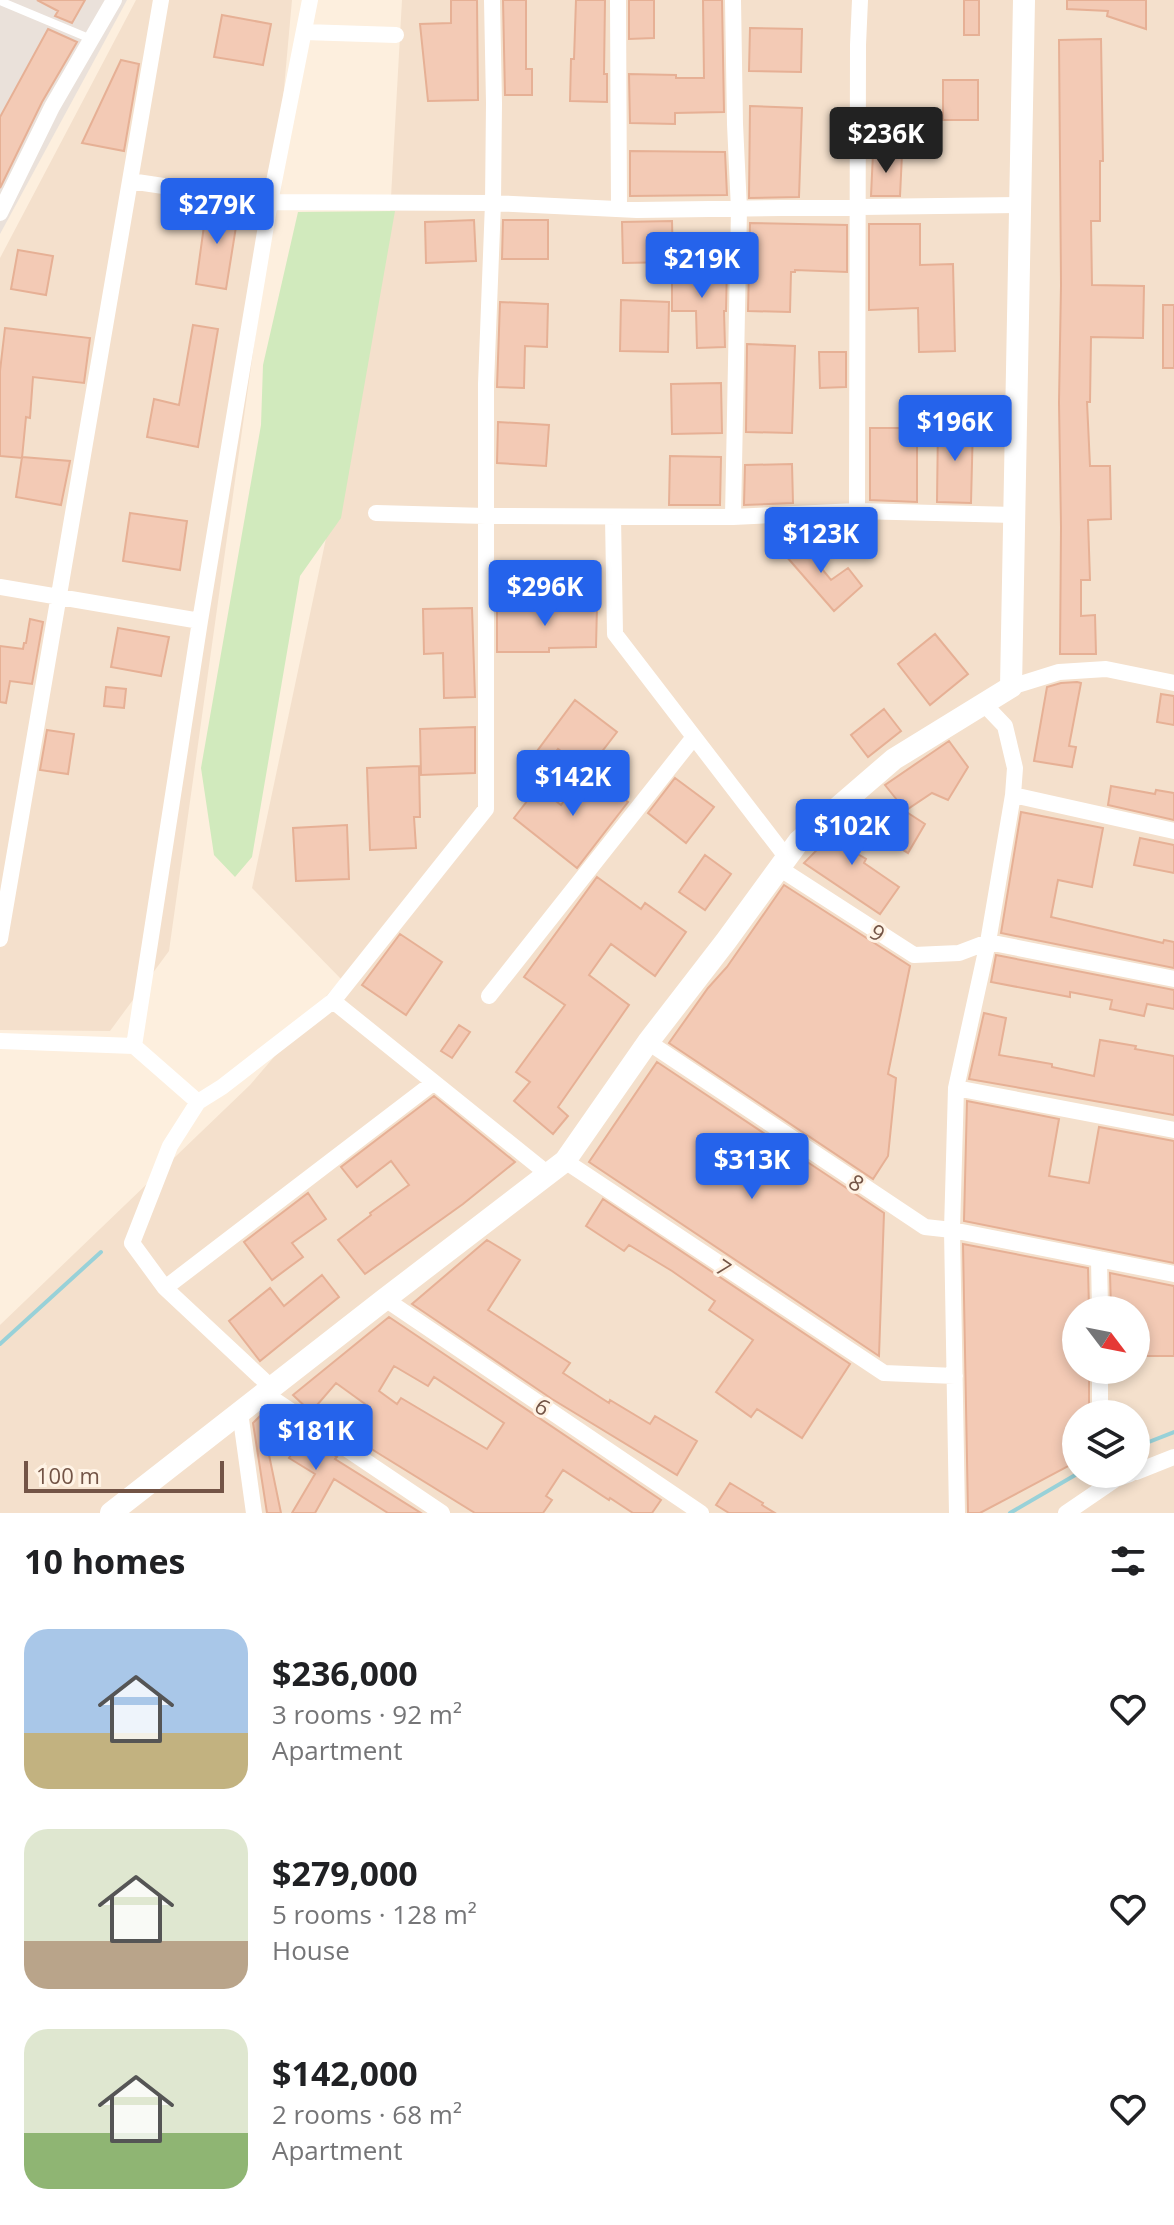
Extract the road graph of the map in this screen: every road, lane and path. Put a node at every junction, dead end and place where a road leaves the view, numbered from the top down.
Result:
1 (114, 0) edge
2 (161, 0) edge
3 (310, 0) edge
4 (492, 0) edge
5 (618, 0) edge
6 (733, 0) edge
7 (860, 0) edge
8 (1024, 0) edge
9 (0, 1) edge
10 (304, 32) junction
11 (396, 35) dead end
12 (91, 39) junction
13 (130, 181) junction
14 (270, 202) junction
15 (493, 203) junction
16 (1020, 205) junction
17 (619, 208) junction
18 (857, 208) junction
19 (739, 209) junction
20 (0, 213) edge
21 (857, 511) junction
22 (376, 513) dead end
23 (1014, 515) junction
24 (486, 516) junction
25 (613, 517) junction
26 (733, 517) junction
27 (0, 587) edge
28 (59, 597) junction
29 (200, 621) junction
30 (1174, 683) edge
31 (1011, 687) junction
32 (983, 703) junction
33 (694, 737) junction
34 (1013, 795) junction
35 (1174, 831) edge
36 (783, 863) junction
37 (0, 939) edge
38 (988, 942) junction
39 (1174, 979) edge
40 (489, 996) dead end
41 (333, 1001) junction
42 (0, 1041) edge
43 (648, 1042) junction
44 (134, 1046) junction
45 (433, 1083) junction
46 (956, 1088) junction
47 (198, 1102) junction
48 (1174, 1130) edge
49 (557, 1168) junction
50 (952, 1230) junction
51 (1099, 1259) junction
52 (1174, 1274) edge
53 (165, 1288) junction
54 (1100, 1296) edge
55 (385, 1299) junction
56 (955, 1376) junction
57 (268, 1390) junction
58 (240, 1412) junction
59 (1174, 1457) edge
60 (1150, 1466) edge
61 (1103, 1488) edge
62 (111, 1513) edge
63 (254, 1513) edge
64 (442, 1513) edge
65 (701, 1513) edge
66 (957, 1513) edge
67 (1066, 1513) edge

1 - 12 street
2 - 13 street
3 - 10 street
4 - 15 street
5 - 17 street
6 - 19 street
7 - 18 street
8 - 16 street
9 - 12 lane
10 - 11 street
10 - 14 street
12 - 20 street
13 - 14 street
13 - 28 street
14 - 15 street
14 - 29 street
15 - 17 street
15 - 24 street
16 - 18 street
16 - 23 street
17 - 19 street
18 - 19 street
18 - 21 street
19 - 26 street
21 - 23 street
21 - 26 street
22 - 24 street
23 - 31 street
24 - 25 street
24 - 41 street
25 - 26 street
25 - 33 street, 9
27 - 28 street
28 - 29 street
28 - 37 street
29 - 44 street
30 - 31 street
31 - 32 street
32 - 34 street
32 - 36 street
33 - 36 street, 9
33 - 40 street
34 - 35 street
34 - 38 street
36 - 38 street, 9
36 - 43 street
38 - 39 street
38 - 46 street
41 - 45 street, 7
41 - 47 street
42 - 44 street
43 - 49 street
43 - 50 street, 8
44 - 47 street
45 - 49 street, 7
45 - 53 street
46 - 48 street
46 - 50 street
47 - 53 street
49 - 55 street
49 - 56 street, 7
50 - 51 street, 8
50 - 56 street
51 - 52 street, 8
51 - 54 street
53 - 57 street
55 - 57 street
55 - 65 street, 6
56 - 66 street
57 - 58 street
57 - 64 street
58 - 62 street
58 - 63 street
59 - 60 street
61 - 67 street

